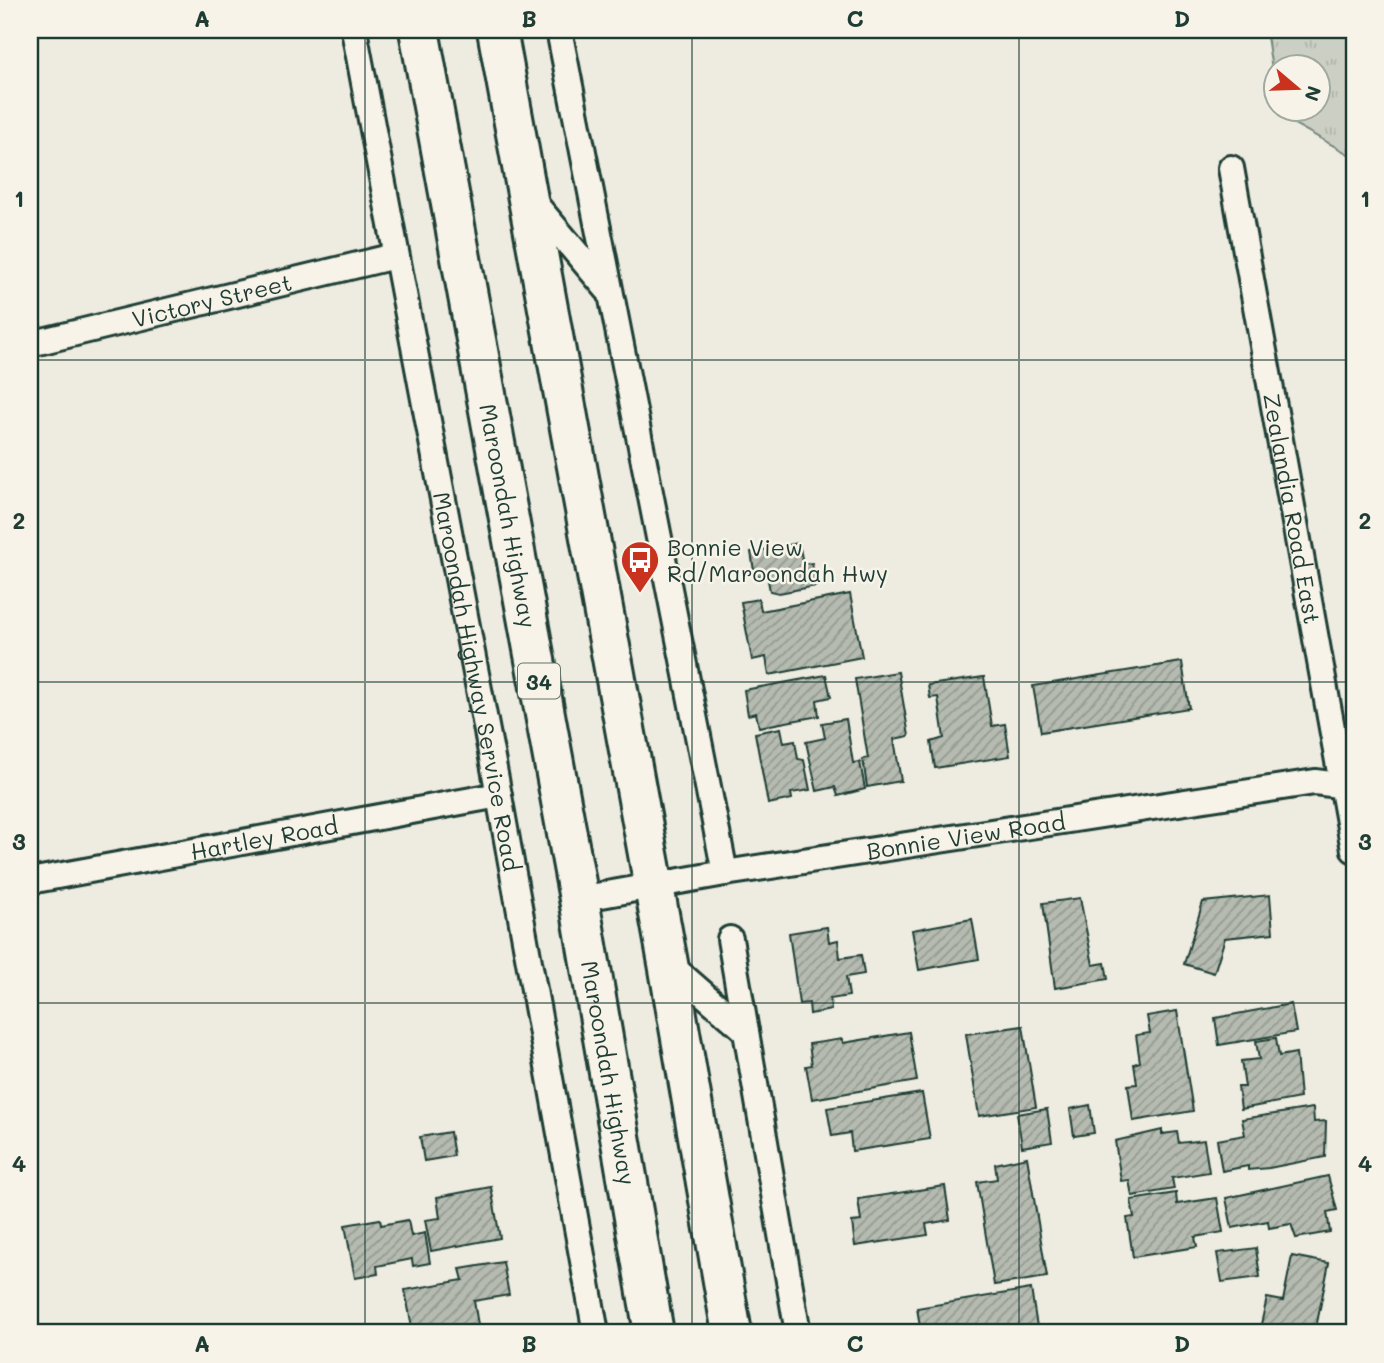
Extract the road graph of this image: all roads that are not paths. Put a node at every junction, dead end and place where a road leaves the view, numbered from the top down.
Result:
1 (355, 30) edge
2 (419, 30) edge
3 (498, 30) edge
4 (559, 30) edge
5 (1231, 167) dead end
6 (529, 195) junction
7 (395, 256) junction
8 (609, 291) junction
9 (30, 344) edge
10 (1349, 785) edge
11 (499, 795) junction
12 (1354, 849) edge
13 (725, 873) junction
14 (30, 881) edge
15 (652, 886) junction
16 (579, 899) junction
17 (730, 939) dead end
18 (668, 963) junction
19 (746, 1031) junction
20 (596, 1333) edge
21 (653, 1333) edge
22 (732, 1333) edge
23 (798, 1333) edge

1 - 7 street, Maroondah Highway Service Road
2 - 16 highway, Maroondah Highway / 34
3 - 6 highway
4 - 8 street
5 - 10 street, Zealandia Road East
6 - 8 street
6 - 15 highway
7 - 9 street, Victory Street
7 - 11 street, Maroondah Highway Service Road
8 - 13 street
10 - 12 street, Zealandia Road East
10 - 13 street, Bonnie View Road
11 - 14 street, Hartley Road
11 - 20 street, Maroondah Highway Service Road
13 - 15 street, Bonnie View Road
15 - 16 street, Bonnie View Road
15 - 18 highway
16 - 21 highway, Maroondah Highway / 34
17 - 19 street
18 - 19 street
18 - 22 highway
19 - 23 street

